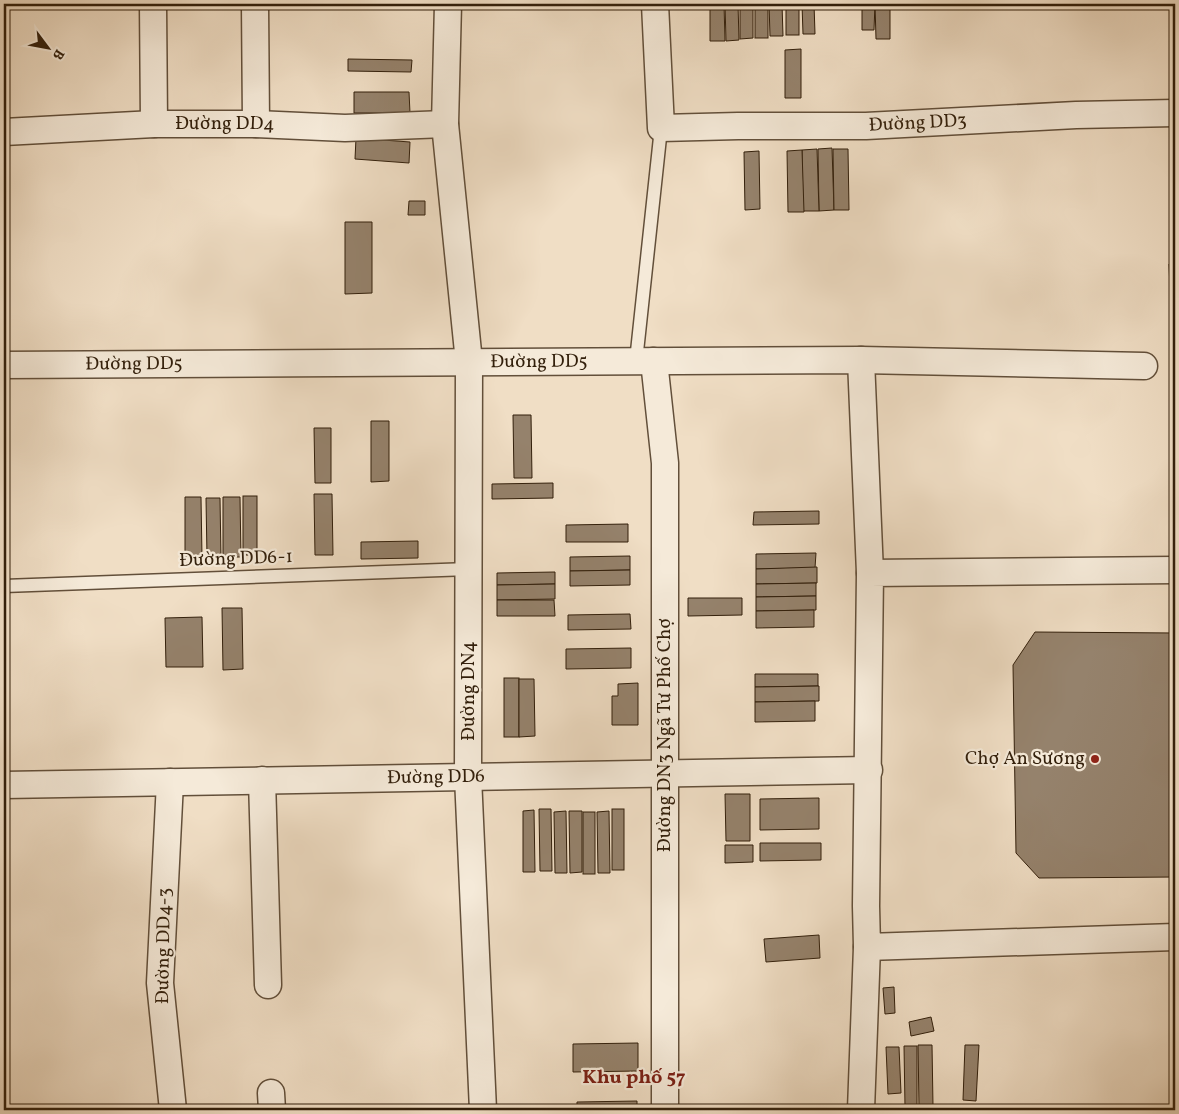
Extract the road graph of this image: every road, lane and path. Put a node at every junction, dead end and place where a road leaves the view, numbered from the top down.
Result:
1 (153, 4) edge
2 (255, 4) edge
3 (448, 4) edge
4 (655, 4) edge
5 (1175, 113) edge
6 (154, 124) junction
7 (256, 124) junction
8 (445, 124) junction
9 (661, 128) junction
10 (4, 132) edge
11 (861, 360) junction
12 (645, 361) junction
13 (469, 362) junction
14 (4, 365) edge
15 (1144, 366) dead end
16 (470, 569) junction
17 (1175, 570) edge
18 (870, 573) junction
19 (4, 586) edge
20 (869, 770) junction
21 (665, 774) junction
22 (468, 777) junction
23 (262, 780) junction
24 (170, 782) junction
25 (4, 785) edge
26 (1175, 937) edge
27 (867, 947) junction
28 (268, 985) dead end
29 (173, 1110) edge
30 (483, 1110) edge
31 (665, 1110) edge
32 (861, 1110) edge

1 - 6 street
2 - 7 street
3 - 8 street
4 - 9 street
5 - 9 street, Đường DD3
6 - 7 street, Đường DD4
6 - 10 street, Đường DD4
7 - 8 street, Đường DD4
8 - 13 street, Đường DN4
9 - 12 lane
11 - 12 street, Đường DD5
11 - 15 street, Đường DD5
11 - 18 street
12 - 13 street, Đường DD5
12 - 21 street, Đường DN3 Ngã Tư Phố Chợ
13 - 14 street, Đường DD5
13 - 16 street, Đường DN4
16 - 19 lane, Đường DD6-1
16 - 22 street, Đường DN4
17 - 18 street
18 - 20 street
20 - 21 street, Đường DD6
20 - 27 street
21 - 22 street, Đường DD6
21 - 31 street, Đường DN3 Ngã Tư Phố Chợ
22 - 23 street, Đường DD6
22 - 30 street, Đường DN4
23 - 24 street, Đường DD6
23 - 28 street
24 - 25 street, Đường DD6
24 - 29 street, Đường DD4-3
26 - 27 street
27 - 32 street

